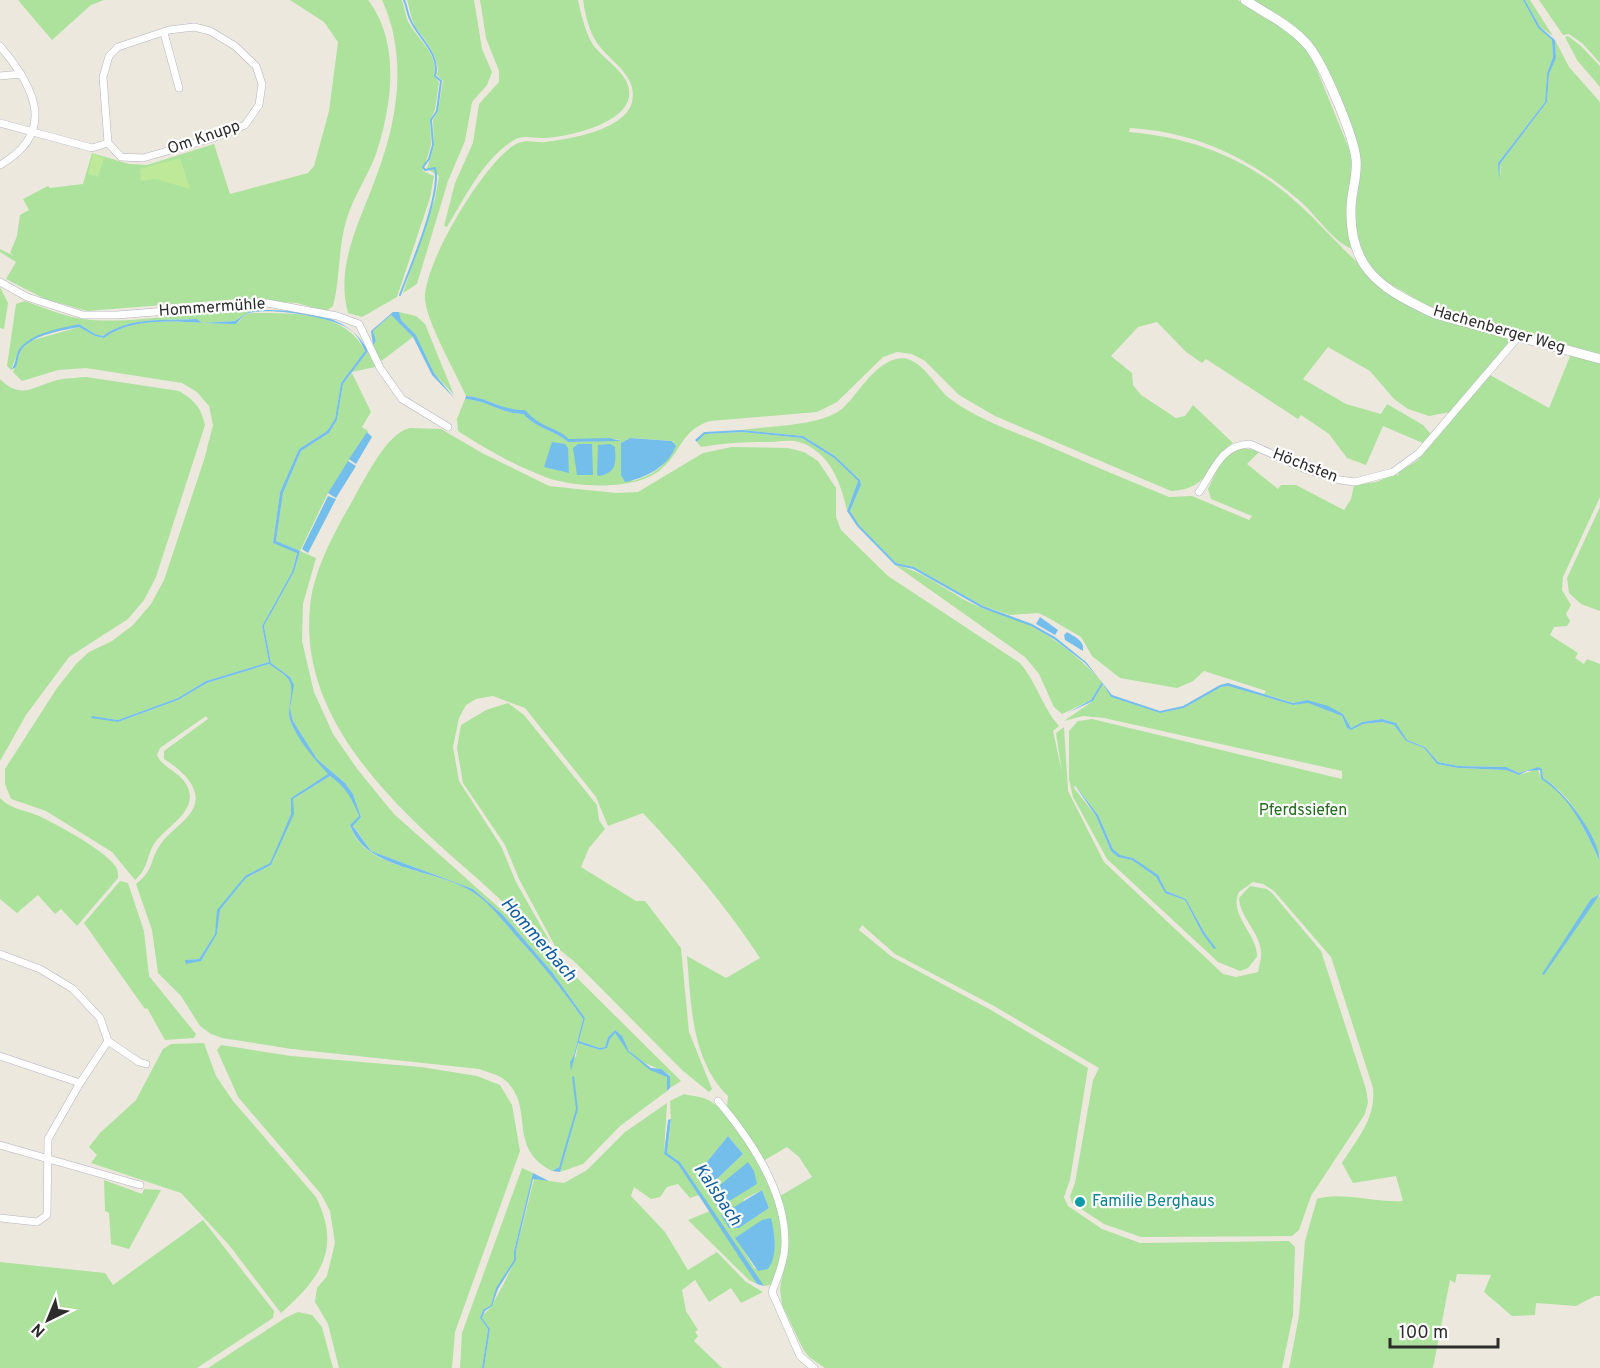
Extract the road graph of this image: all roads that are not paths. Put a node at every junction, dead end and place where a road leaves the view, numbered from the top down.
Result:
1 (1245, 0) edge
2 (164, 33) junction
3 (0, 46) edge
4 (21, 74) junction
5 (0, 76) edge
6 (179, 88) dead end
7 (0, 123) edge
8 (33, 130) junction
9 (108, 143) junction
10 (0, 165) edge
11 (0, 282) edge
12 (1519, 336) junction
13 (1600, 359) edge
14 (448, 427) dead end
15 (1199, 492) dead end
16 (0, 954) edge
17 (108, 1041) junction
18 (0, 1056) edge
19 (146, 1064) dead end
20 (80, 1083) junction
21 (718, 1101) dead end
22 (0, 1144) edge
23 (46, 1158) junction
24 (140, 1185) dead end
25 (0, 1218) edge
26 (814, 1368) edge

1 - 12 street, Hachenberger Weg
2 - 6 street
2 - 9 street, Om Knupp
2 - 9 street, Om Knupp
3 - 4 street
4 - 5 street
4 - 8 street
7 - 8 street
8 - 9 street
8 - 10 street
11 - 14 street, Hommermühle
12 - 13 street, Hachenberger Weg
12 - 15 street, Höchsten
16 - 17 street
17 - 19 street
17 - 20 street
18 - 20 street
20 - 23 street
21 - 26 street
22 - 23 street
23 - 24 street
23 - 25 street

